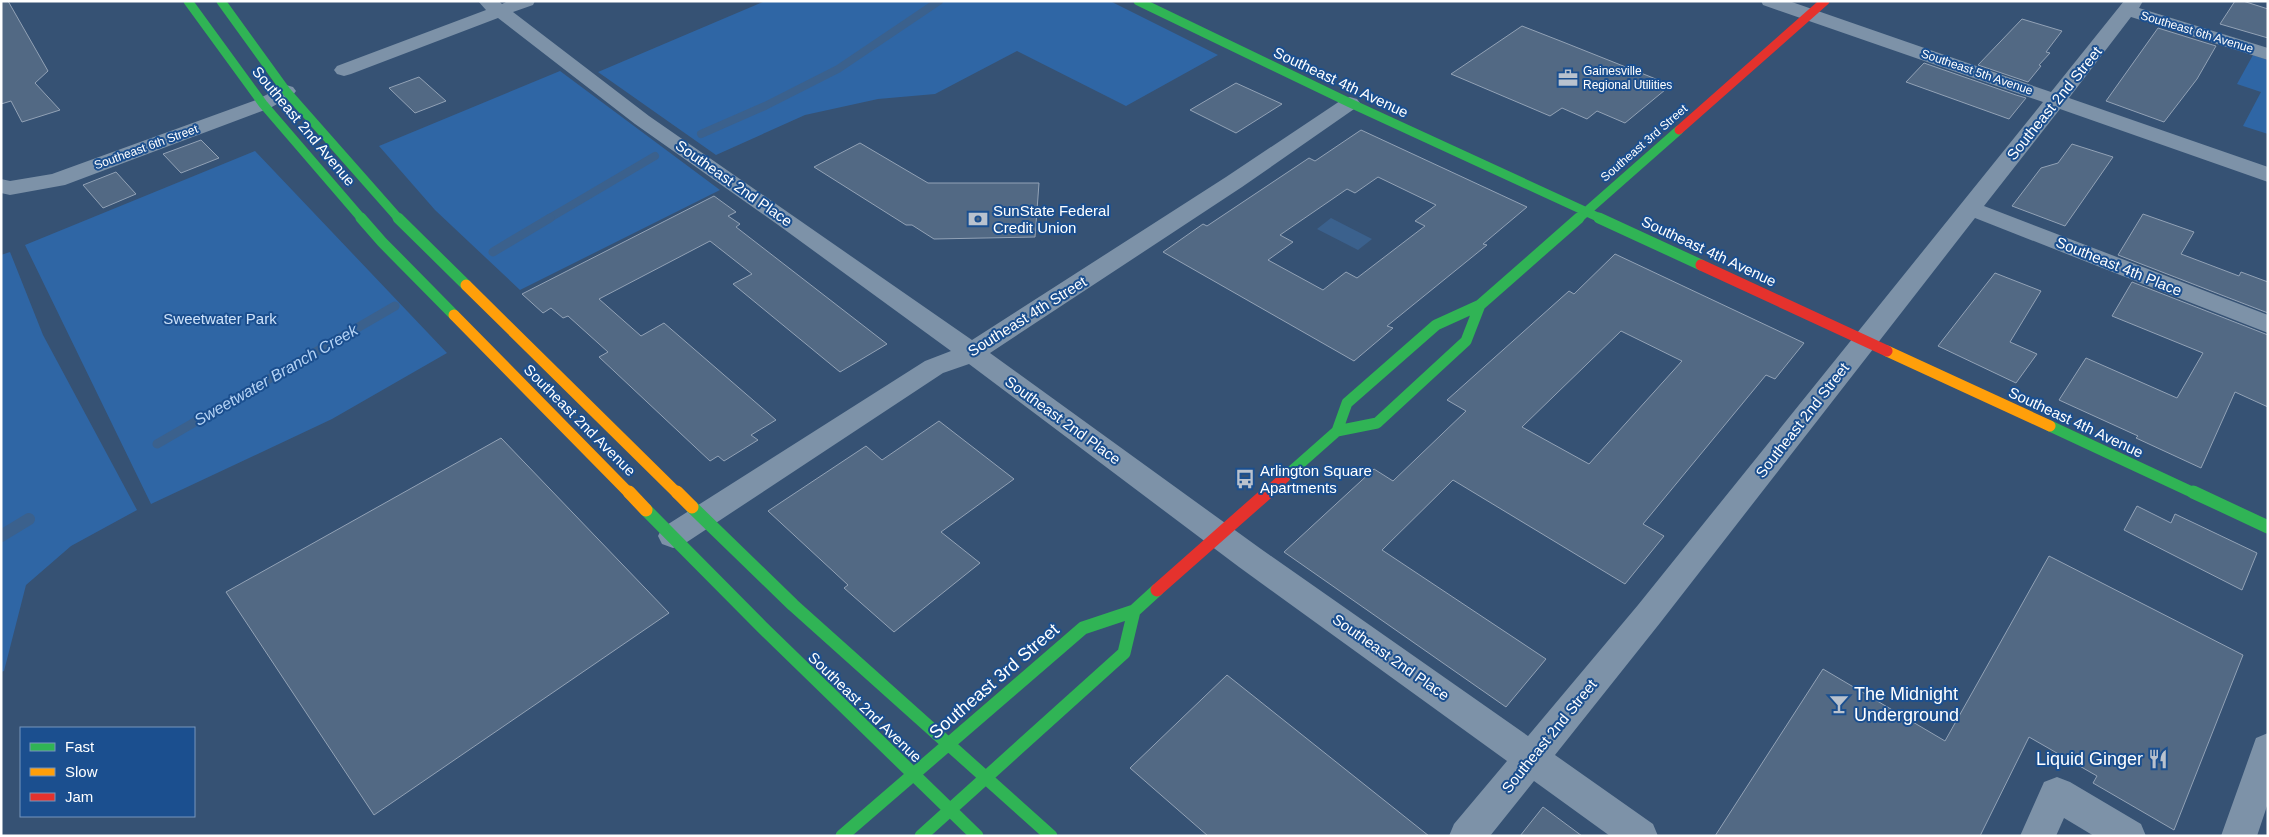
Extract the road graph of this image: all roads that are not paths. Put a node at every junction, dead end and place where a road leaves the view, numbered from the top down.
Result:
1 (188, 1) edge
2 (221, 1) edge
3 (526, 1) edge
4 (1138, 1) edge
5 (1770, 1) edge
6 (1825, 1) edge
7 (493, 6) edge
8 (2130, 6) edge
9 (1810, 15) junction
10 (2268, 54) edge
11 (344, 70) dead end
12 (286, 91) junction
13 (2057, 100) junction
14 (1350, 103) junction
15 (263, 104) junction
16 (2268, 175) edge
17 (1, 186) edge
18 (1969, 208) junction
19 (1586, 211) junction
20 (1480, 305) junction
21 (2268, 325) edge
22 (1865, 340) junction
23 (972, 353) junction
24 (541, 358) junction
25 (519, 370) junction
26 (555, 372) junction
27 (534, 384) junction
28 (1337, 431) junction
29 (704, 517) junction
30 (2268, 527) edge
31 (1220, 535) junction
32 (673, 536) junction
33 (1134, 611) junction
34 (950, 743) junction
35 (2268, 749) edge
36 (1532, 757) junction
37 (913, 775) junction
38 (986, 777) junction
39 (950, 810) junction
40 (2244, 820) edge
41 (842, 836) edge
42 (921, 836) edge
43 (977, 836) edge
44 (1051, 836) edge
45 (1467, 836) edge
46 (1640, 836) edge
47 (2038, 836) edge
48 (2128, 836) edge

1 - 15 street, Southeast 2nd Avenue
2 - 12 street, Southeast 2nd Avenue
3 - 7 street
4 - 14 street, Southeast 4th Avenue
5 - 9 street, Southeast 5th Avenue
6 - 9 street, Southeast 3rd Street
7 - 11 street
7 - 23 street, Southeast 2nd Place
8 - 10 street, Southeast 6th Avenue
8 - 13 street, Southeast 2nd Street
9 - 13 street, Southeast 5th Avenue
9 - 19 street, Southeast 3rd Street
12 - 15 street, Southeast 6th Street
12 - 24 street, Southeast 2nd Avenue
13 - 16 street, Southeast 5th Avenue
13 - 18 street, Southeast 2nd Street
14 - 19 street, Southeast 4th Avenue
14 - 23 street, Southeast 4th Street
15 - 17 street, Southeast 6th Street
15 - 25 street, Southeast 2nd Avenue
18 - 21 street, Southeast 4th Place
18 - 22 street, Southeast 2nd Street
19 - 20 street, Southeast 3rd Street
19 - 22 street, Southeast 4th Avenue
20 - 28 street, Southeast 3rd Street
20 - 28 street, Southeast 3rd Street
22 - 30 street, Southeast 4th Avenue
22 - 36 street, Southeast 2nd Street
23 - 29 street, Southeast 4th Street
23 - 31 street, Southeast 2nd Place
24 - 25 street
24 - 26 street, Southeast 2nd Avenue
25 - 27 street, Southeast 2nd Avenue
26 - 27 street
26 - 29 street, Southeast 2nd Avenue
27 - 32 street, Southeast 2nd Avenue
28 - 31 street, Southeast 3rd Street
29 - 32 street, Southeast 4th Street
29 - 34 street, Southeast 2nd Avenue
31 - 33 street, Southeast 3rd Street
31 - 36 street, Southeast 2nd Place
32 - 37 street, Southeast 2nd Avenue
33 - 34 street, Southeast 3rd Street
33 - 38 street
34 - 37 street, Southeast 3rd Street
34 - 38 street, Southeast 2nd Avenue
35 - 40 street
36 - 45 street, Southeast 2nd Street
36 - 46 street, Southeast 2nd Place
37 - 39 street, Southeast 2nd Avenue
37 - 41 street, Southeast 3rd Street
38 - 39 street
38 - 44 street, Southeast 2nd Avenue
39 - 42 street
39 - 43 street, Southeast 2nd Avenue
47 - 48 street

